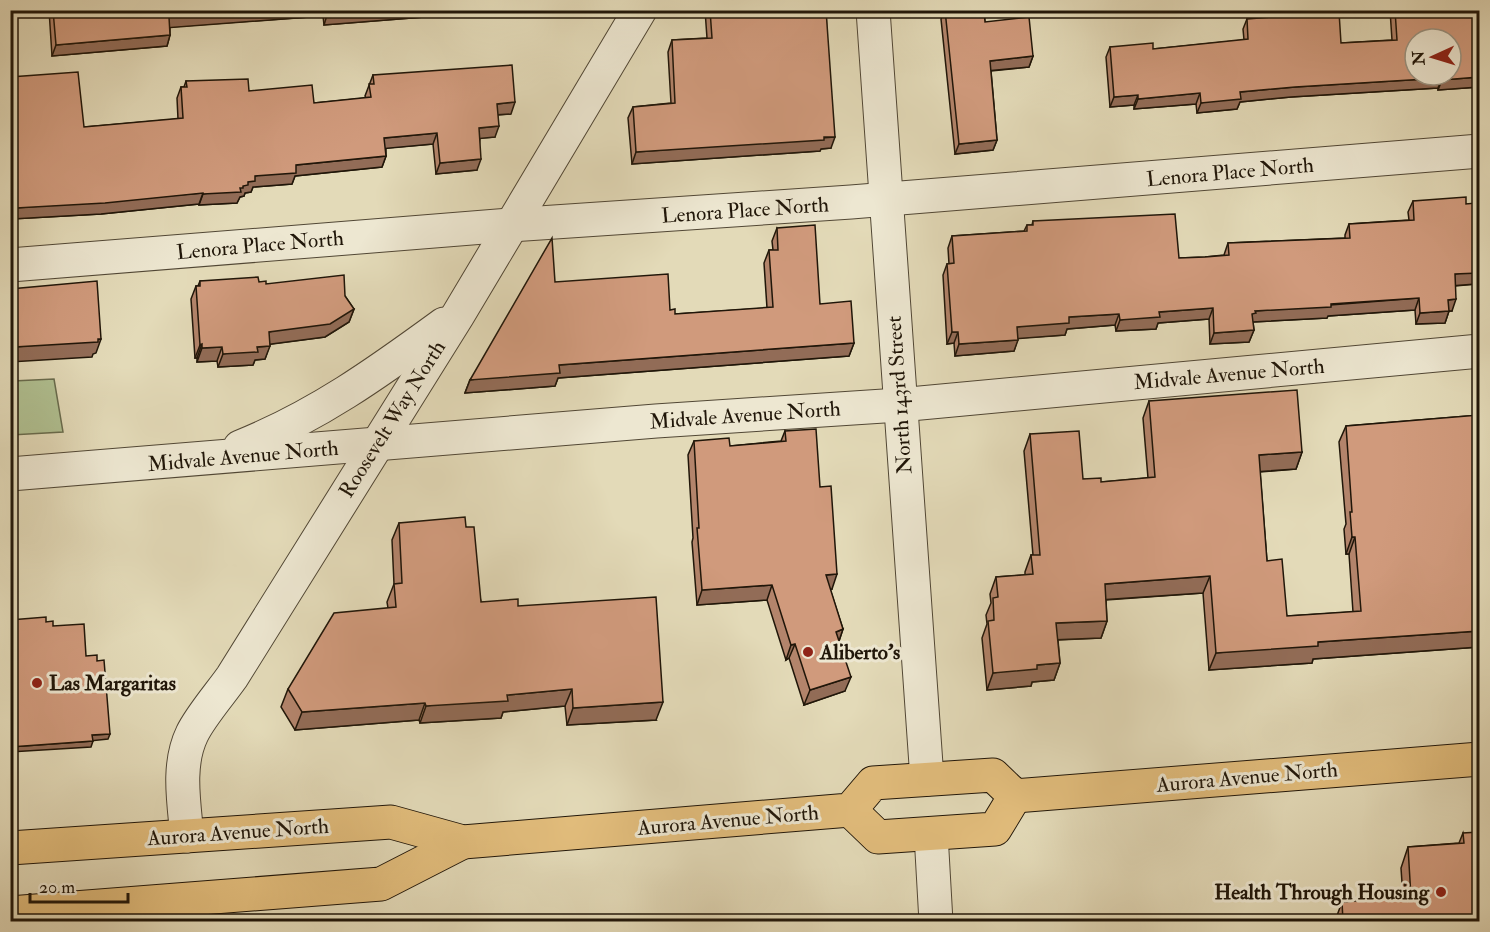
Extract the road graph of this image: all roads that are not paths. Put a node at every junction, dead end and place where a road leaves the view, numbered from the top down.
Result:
1 (640, 10) edge
2 (873, 10) edge
3 (1479, 151) edge
4 (886, 200) junction
5 (510, 225) junction
6 (10, 265) edge
7 (458, 315) junction
8 (1479, 351) edge
9 (899, 405) junction
10 (376, 445) junction
11 (213, 458) junction
12 (10, 474) edge
13 (1479, 759) edge
14 (927, 779) junction
15 (1015, 796) junction
16 (850, 810) junction
17 (931, 834) junction
18 (187, 836) junction
19 (463, 842) junction
20 (10, 848) edge
21 (10, 913) edge
22 (936, 921) edge

1 - 5 street, Roosevelt Way North
2 - 4 street, North 143rd Street
3 - 4 street, Lenora Place North
4 - 5 street, Lenora Place North
4 - 9 street, North 143rd Street
5 - 6 street, Lenora Place North
5 - 7 street, Roosevelt Way North
7 - 10 street, Roosevelt Way North
7 - 11 street
8 - 9 street, Midvale Avenue North
9 - 10 street, Midvale Avenue North
9 - 14 street, North 143rd Street
10 - 11 street, Midvale Avenue North
10 - 18 street, Roosevelt Way North
11 - 12 street, Midvale Avenue North
13 - 15 highway, Aurora Avenue North
14 - 15 highway
14 - 16 highway
15 - 17 highway
16 - 17 highway
16 - 19 highway, Aurora Avenue North
17 - 22 street
18 - 19 highway, Aurora Avenue North
18 - 20 highway, Aurora Avenue North
19 - 21 highway, Aurora Avenue North

